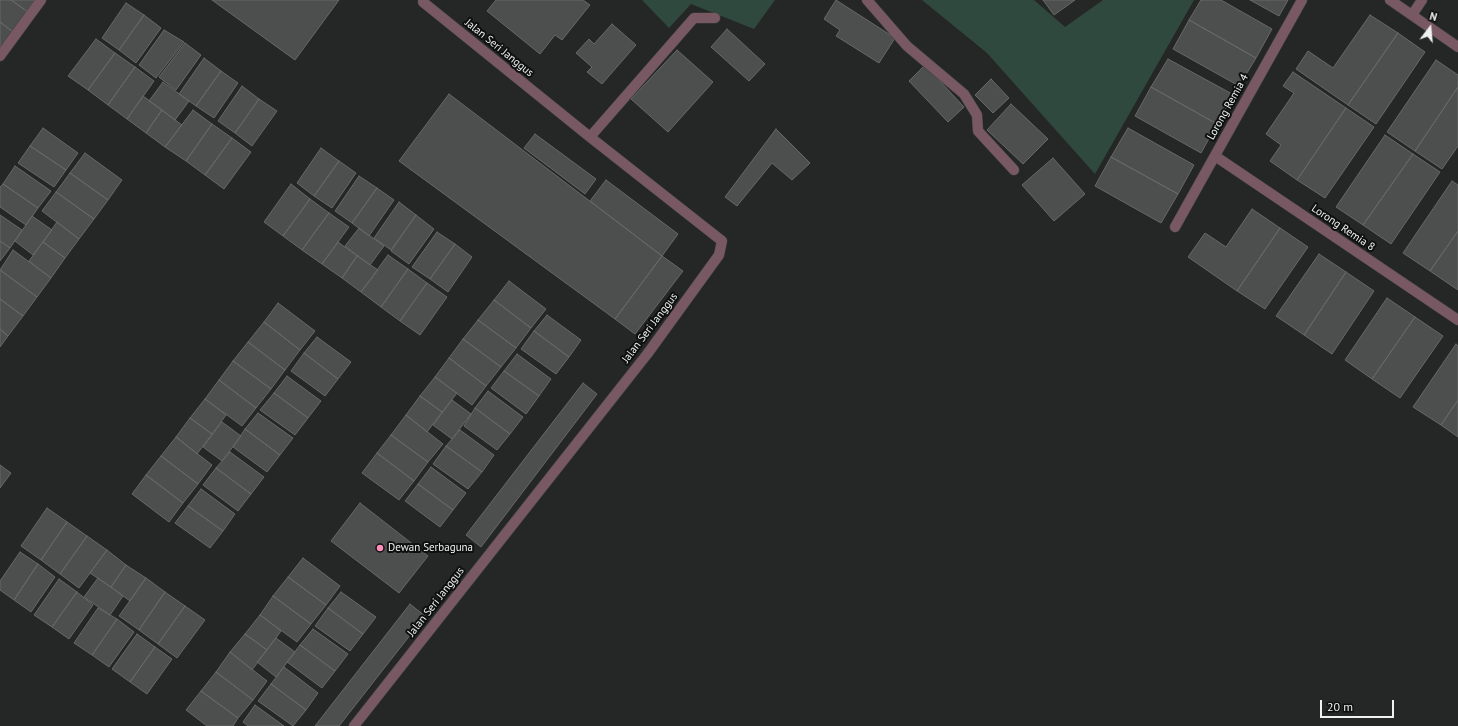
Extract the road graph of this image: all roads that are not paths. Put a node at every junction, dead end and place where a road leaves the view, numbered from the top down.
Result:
1 (41, 0) edge
2 (867, 0) edge
3 (1302, 0) edge
4 (1390, 0) edge
5 (1422, 0) edge
6 (423, 2) dead end
7 (1412, 15) junction
8 (715, 18) dead end
9 (1458, 47) edge
10 (0, 56) edge
11 (590, 137) junction
12 (1215, 156) junction
13 (1014, 170) dead end
14 (1175, 227) dead end
15 (1458, 320) edge
16 (354, 726) edge

1 - 10 street
2 - 13 street
3 - 12 street, Lorong Remia 4
4 - 7 street
5 - 7 street
6 - 11 street, Jalan Seri Janggus
7 - 9 street
8 - 11 street
11 - 16 street, Jalan Seri Janggus
12 - 14 street, Lorong Remia 4
12 - 15 street, Lorong Remia 8

